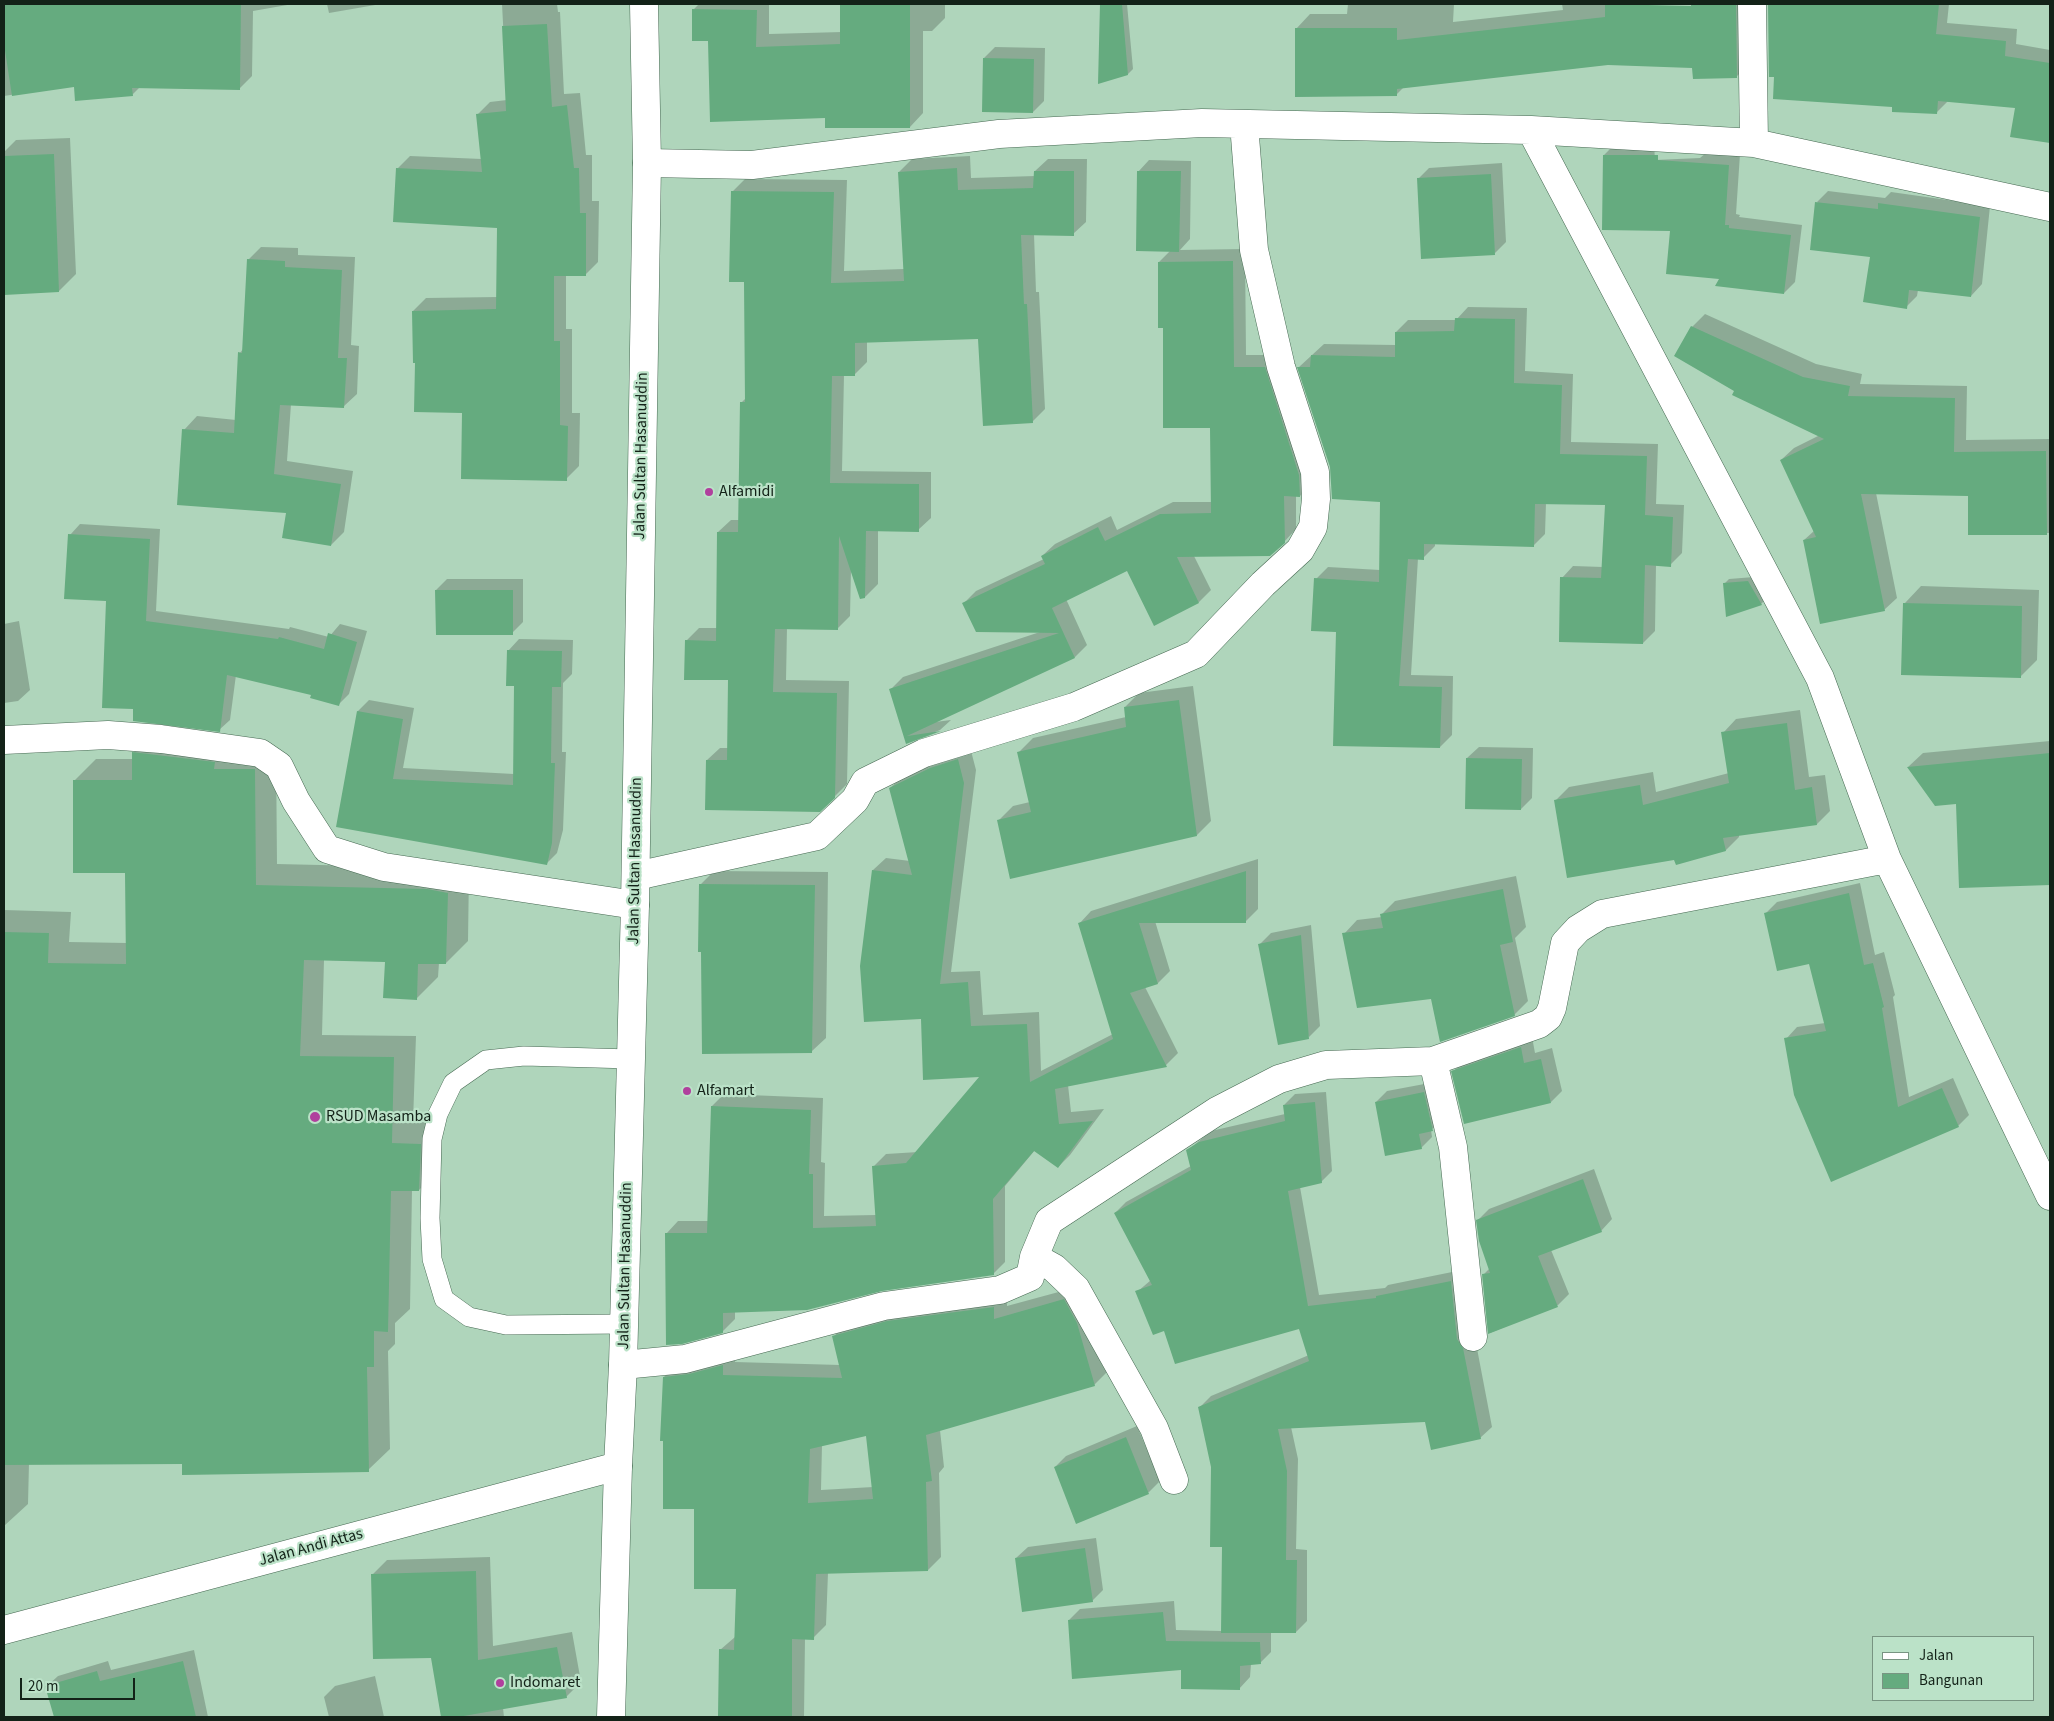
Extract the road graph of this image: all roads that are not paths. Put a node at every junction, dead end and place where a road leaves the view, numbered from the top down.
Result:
1 (644, 4) edge
2 (1752, 4) edge
3 (1244, 124) junction
4 (1531, 130) junction
5 (1754, 143) junction
6 (647, 163) junction
7 (2050, 207) edge
8 (4, 740) edge
9 (1887, 859) junction
10 (636, 876) junction
11 (635, 905) junction
12 (631, 1059) junction
13 (1433, 1061) junction
14 (2050, 1196) edge
15 (1034, 1257) junction
16 (624, 1324) junction
17 (1473, 1337) dead end
18 (624, 1365) junction
19 (618, 1466) junction
20 (1174, 1480) dead end
21 (4, 1630) edge
22 (611, 1717) edge

1 - 6 main road, Jalan Sultan Hasanuddin
2 - 5 main road
3 - 4 main road
3 - 6 main road
3 - 10 main road
4 - 5 main road
4 - 9 main road
5 - 7 main road
6 - 10 main road, Jalan Sultan Hasanuddin
8 - 11 main road
9 - 13 main road
9 - 14 main road
10 - 11 main road, Jalan Sultan Hasanuddin
11 - 12 main road, Jalan Sultan Hasanuddin
12 - 16 main road, Jalan Sultan Hasanuddin
12 - 16 lane
13 - 15 main road
13 - 17 main road
15 - 18 main road
15 - 20 main road
16 - 18 main road, Jalan Sultan Hasanuddin
18 - 19 main road, Jalan Sultan Hasanuddin
19 - 21 main road, Jalan Andi Attas
19 - 22 main road, Jalan Sultan Hasanuddin

